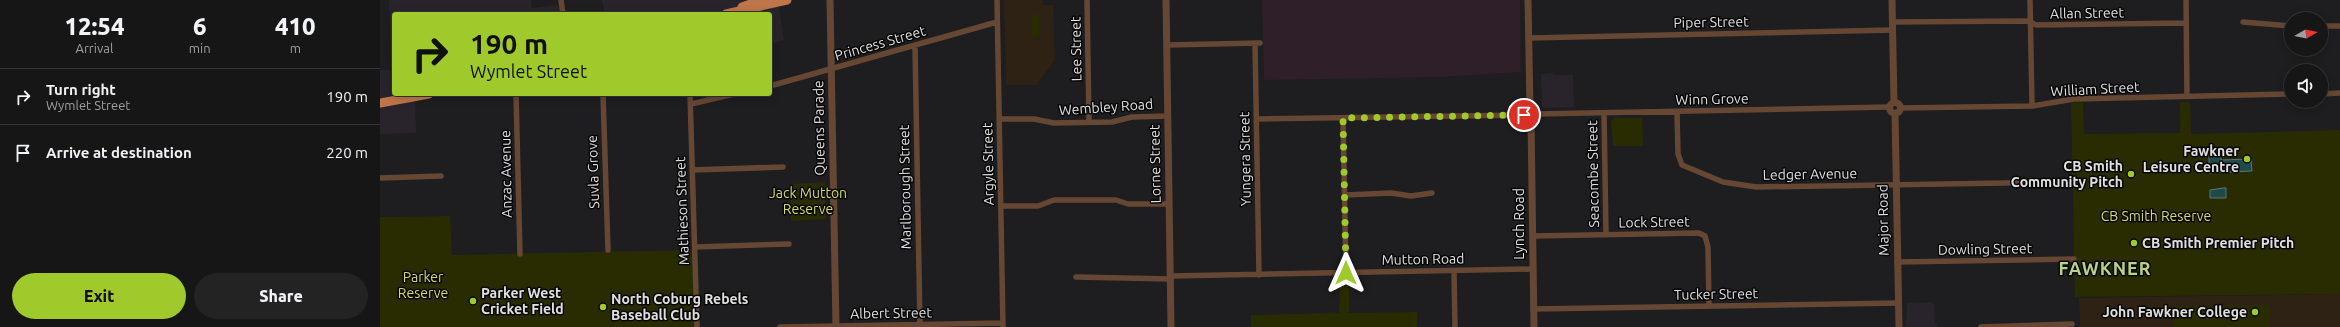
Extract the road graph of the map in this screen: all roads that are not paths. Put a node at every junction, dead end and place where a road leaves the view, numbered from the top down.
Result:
1 (561, 0) edge
2 (762, 0) edge
3 (787, 0) edge
4 (830, 0) edge
5 (997, 0) edge
6 (1087, 0) edge
7 (1166, 0) edge
8 (1528, 0) edge
9 (1892, 0) edge
10 (2030, 0) edge
11 (2186, 0) edge
12 (752, 2) edge
13 (563, 12) edge
14 (730, 12) edge
15 (736, 12) edge
16 (997, 22) junction
17 (1893, 22) junction
18 (2031, 22) junction
19 (2243, 22) dead end
20 (2186, 23) junction
21 (2284, 25) edge
22 (2328, 26) edge
23 (2340, 26) edge
24 (1893, 30) junction
25 (1529, 38) junction
26 (1167, 45) junction
27 (915, 46) junction
28 (831, 70) junction
29 (772, 85) edge
30 (2340, 93) edge
31 (2284, 94) edge
32 (2328, 94) edge
33 (418, 96) edge
34 (516, 96) edge
35 (603, 96) edge
36 (690, 96) edge
37 (725, 96) edge
38 (2187, 97) junction
39 (380, 103) edge
40 (691, 104) junction
41 (1892, 105) junction
42 (2032, 106) junction
43 (1530, 109) junction
44 (1898, 111) junction
45 (1677, 112) junction
46 (1604, 113) junction
47 (1536, 114) junction
48 (1524, 115) junction
49 (1168, 116) junction
50 (1343, 118) junction
51 (999, 119) junction
52 (1256, 119) junction
53 (1531, 120) junction
54 (1089, 122) junction
55 (783, 167) dead end
56 (692, 170) junction
57 (441, 176) dead end
58 (380, 178) edge
59 (2069, 182) dead end
60 (1896, 185) junction
61 (1432, 193) dead end
62 (1345, 195) junction
63 (1169, 204) junction
64 (1001, 206) junction
65 (1606, 234) junction
66 (1533, 236) junction
67 (790, 244) dead end
68 (695, 248) junction
69 (608, 250) dead end
70 (520, 254) dead end
71 (2074, 259) dead end
72 (1897, 262) junction
73 (1532, 269) junction
74 (1454, 271) junction
75 (1346, 273) junction
76 (1259, 275) junction
77 (1076, 277) dead end
78 (1171, 278) junction
79 (1898, 303) junction
80 (1709, 306) junction
81 (1533, 309) junction
82 (2072, 324) dead end
83 (1003, 325) edge
84 (836, 326) edge
85 (920, 326) edge
86 (697, 327) edge
87 (780, 327) edge
88 (1171, 327) edge
89 (1455, 327) edge
90 (1534, 327) edge
91 (1899, 327) edge
92 (1981, 327) edge

1 - 13 street
2 - 12 highway
3 - 15 highway
4 - 28 street, Queens Parade
5 - 16 street, Argyle Street
6 - 54 street, Lee Street
7 - 26 street, Lorne Street
8 - 25 street
9 - 17 street
10 - 18 street
11 - 20 street
12 - 14 highway
16 - 27 street, Princess Street
16 - 51 street, Argyle Street
17 - 18 street, Allan Street
17 - 24 street
18 - 20 street, Allan Street
18 - 42 street
19 - 21 street
20 - 38 street
22 - 23 street
24 - 25 street, Piper Street
24 - 41 street
25 - 43 street
26 - 49 street, Lorne Street
26 - 52 street, Yungera Street
27 - 28 street, Princess Street
27 - 85 street, Marlborough Street
28 - 29 street, Princess Street
28 - 84 street, Queens Parade
30 - 32 street
31 - 38 street, William Street
33 - 39 highway
34 - 70 street, Anzac Avenue
35 - 69 street, Suvla Grove
36 - 40 street, Mathieson Street
37 - 40 street
38 - 42 street, William Street
40 - 56 street, Mathieson Street
41 - 44 street
41 - 45 street, Winn Grove
42 - 44 street, William Street
43 - 47 street
43 - 48 street
44 - 60 street, Major Road
45 - 46 street, Winn Grove
45 - 60 street, Ledger Avenue
46 - 47 street, Winn Grove
46 - 65 street, Seacombe Street
47 - 53 street
48 - 50 street
48 - 53 street
49 - 54 street, Wembley Road
49 - 63 street, Lorne Street
50 - 52 street
50 - 62 street
51 - 54 street, Wembley Road
51 - 64 street, Argyle Street
52 - 76 street, Yungera Street
53 - 66 street, Lynch Road
55 - 56 street
56 - 68 street, Mathieson Street
57 - 58 street
59 - 60 street, Ledger Avenue
60 - 72 street, Major Road
61 - 62 street
62 - 75 street
63 - 64 street
63 - 78 street, Lorne Street
64 - 83 street, Argyle Street
65 - 66 street, Lock Street
65 - 80 street, Lock Street
66 - 73 street, Lynch Road
67 - 68 street
68 - 86 street, Mathieson Street
71 - 72 street, Dowling Street
72 - 79 street, Major Road
73 - 74 street, Mutton Road
73 - 81 street, Lynch Road
74 - 75 street, Mutton Road
74 - 89 street
75 - 76 street, Mutton Road
76 - 78 street, Mutton Road
77 - 78 street, Mutton Road
78 - 88 street, Lorne Street
79 - 80 street, Tucker Street
79 - 91 street, Major Road
80 - 81 street, Tucker Street
81 - 90 street, Lynch Road
82 - 92 street
83 - 85 street, Albert Street
84 - 85 street, Albert Street
84 - 87 street, Albert Street

